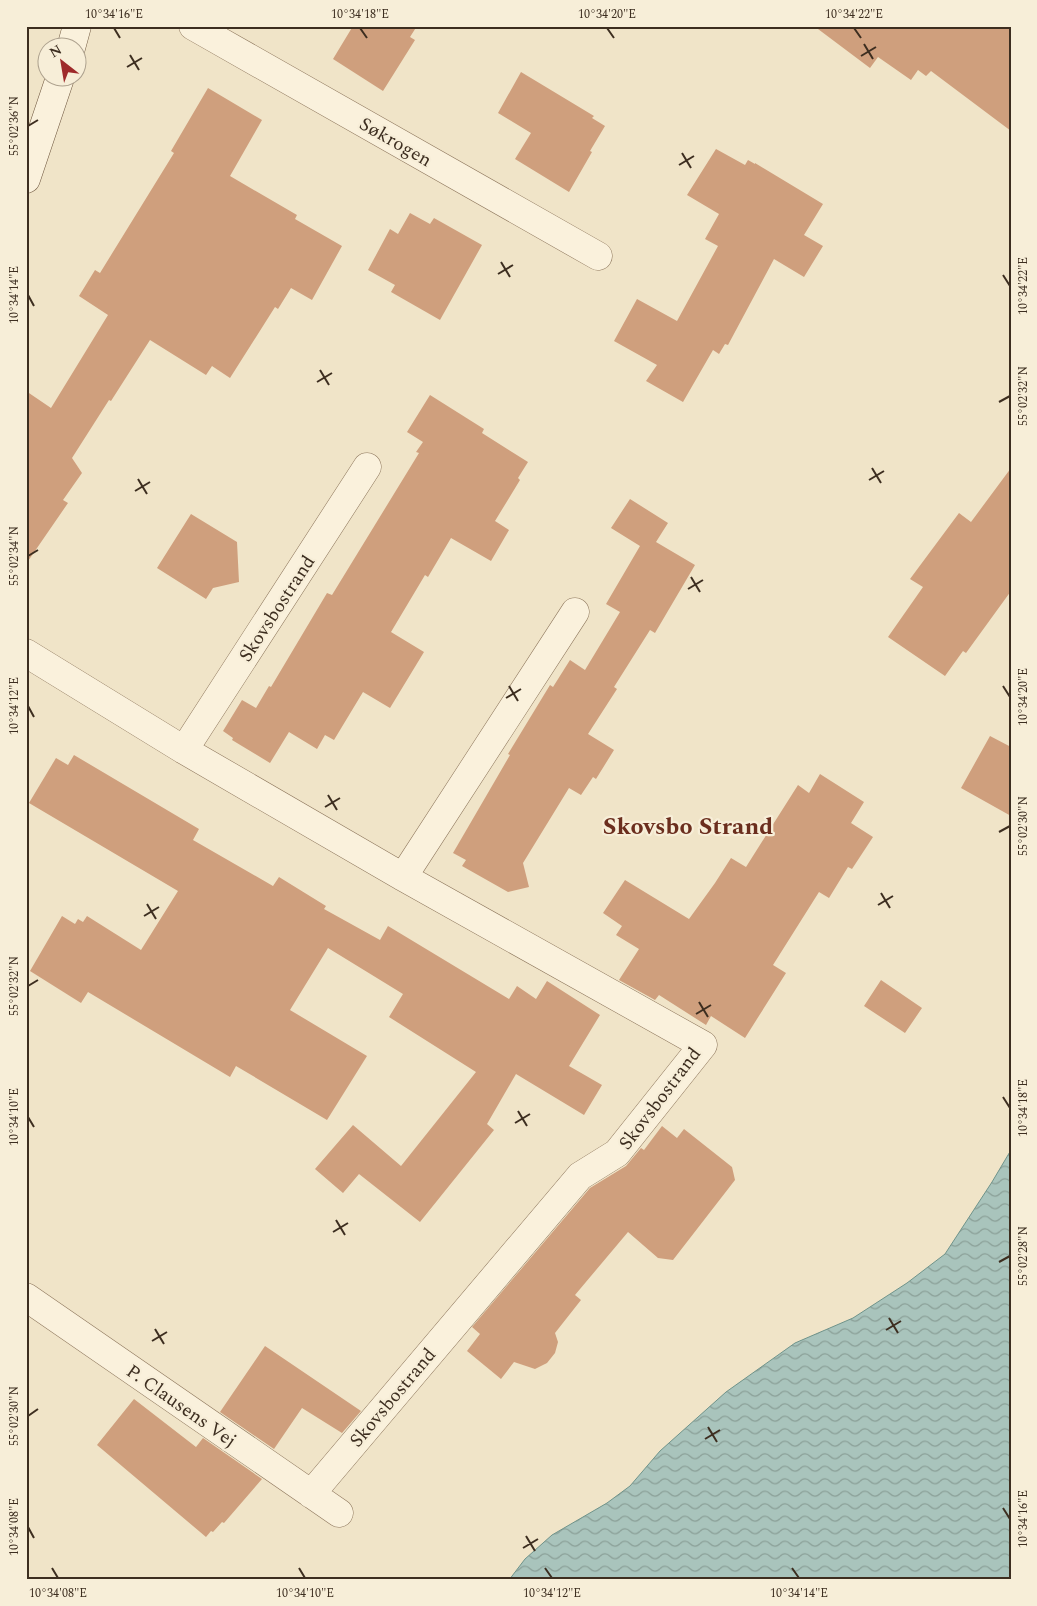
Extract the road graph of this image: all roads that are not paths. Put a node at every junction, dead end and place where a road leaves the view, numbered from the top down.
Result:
1 (194, 26) edge
2 (57, 88) edge
3 (26, 179) edge
4 (598, 256) dead end
5 (367, 467) dead end
6 (575, 612) dead end
7 (26, 653) edge
8 (184, 750) junction
9 (403, 876) junction
10 (26, 1297) edge
11 (311, 1494) junction
12 (339, 1513) dead end

1 - 4 street, Søkrogen
2 - 3 street
5 - 8 street, Skovsbostrand
6 - 9 street
7 - 8 street, Skovsbostrand
8 - 9 street, Skovsbostrand
9 - 11 street, Skovsbostrand
10 - 11 street, P. Clausens Vej
11 - 12 street, P. Clausens Vej

